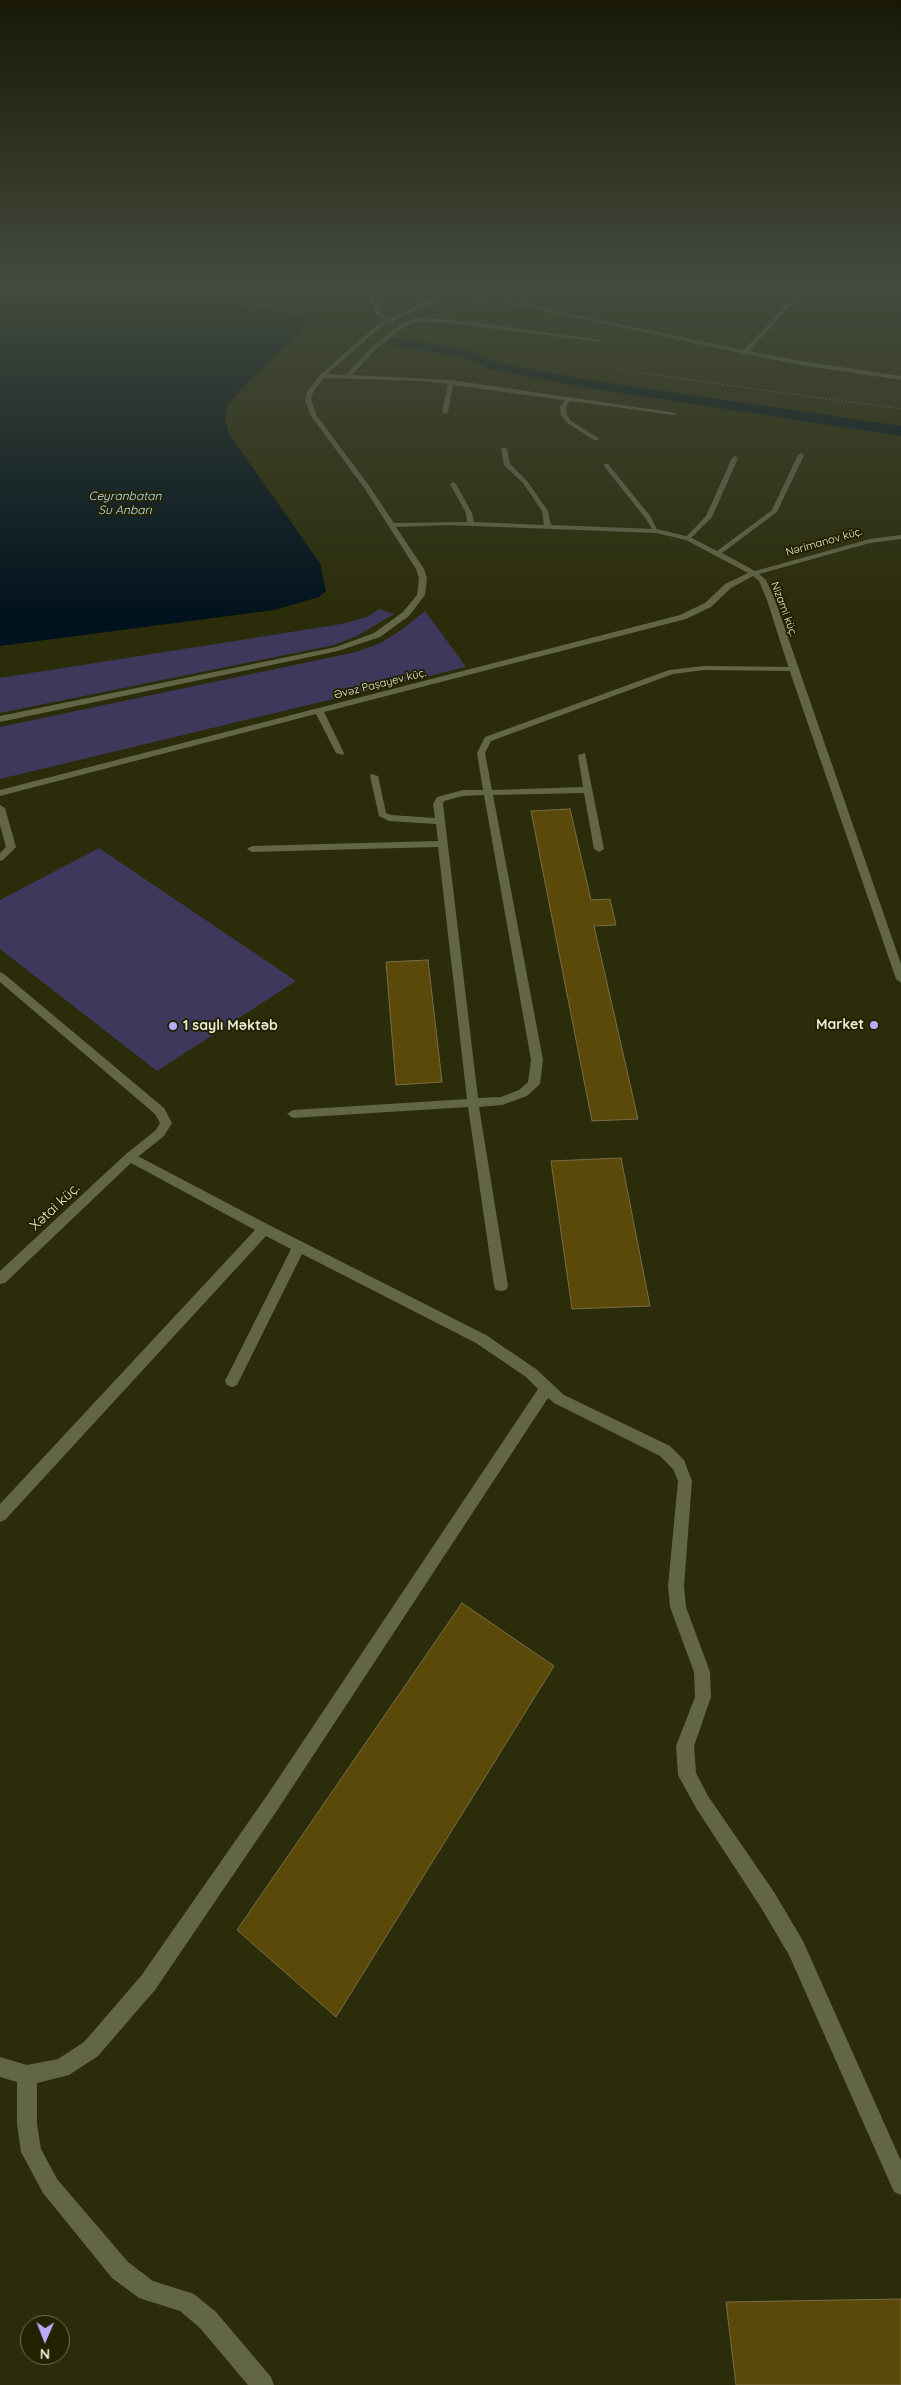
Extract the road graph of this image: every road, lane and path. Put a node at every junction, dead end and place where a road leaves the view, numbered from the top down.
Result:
1 (309, 395) edge
2 (449, 395) edge
3 (549, 395) edge
4 (802, 395) edge
5 (569, 398) junction
6 (901, 409) edge
7 (446, 412) dead end
8 (674, 413) dead end
9 (596, 439) dead end
10 (504, 449) dead end
11 (801, 455) dead end
12 (735, 458) dead end
13 (606, 465) dead end
14 (453, 484) dead end
15 (471, 524) junction
16 (392, 525) junction
17 (548, 527) junction
18 (656, 531) junction
19 (901, 537) edge
20 (688, 538) junction
21 (718, 553) junction
22 (754, 573) junction
23 (793, 669) junction
24 (319, 711) junction
25 (0, 719) edge
26 (340, 753) dead end
27 (582, 755) dead end
28 (374, 776) dead end
29 (588, 790) junction
30 (490, 791) junction
31 (0, 793) edge
32 (0, 808) edge
33 (440, 821) junction
34 (443, 844) junction
35 (599, 848) dead end
36 (252, 849) dead end
37 (0, 858) edge
38 (0, 976) edge
39 (901, 979) edge
40 (473, 1103) junction
41 (293, 1114) dead end
42 (130, 1157) junction
43 (264, 1230) junction
44 (299, 1246) junction
45 (0, 1279) edge
46 (501, 1286) dead end
47 (232, 1381) dead end
48 (547, 1388) junction
49 (0, 1515) edge
50 (0, 2068) edge
51 (27, 2075) junction
52 (901, 2185) edge
53 (263, 2385) edge

1 - 16 street
2 - 7 street
3 - 5 street
4 - 6 path
5 - 8 street
5 - 9 street
10 - 17 street
11 - 21 street
12 - 20 street
13 - 18 street
14 - 15 street
15 - 16 street, Nizami küç.
15 - 17 street, Nizami küç.
16 - 25 street
17 - 18 street, Nizami küç.
18 - 20 street, Nizami küç.
19 - 22 street, Nərimanov küç.
20 - 21 street, Nizami küç.
21 - 22 street, Nizami küç.
22 - 23 street, Nizami küç.
22 - 24 street, Əvəz Paşayev küç.
23 - 30 street
23 - 39 street, Nizami küç.
24 - 26 street
24 - 31 street, Əvəz Paşayev küç.
27 - 29 street
28 - 33 street
29 - 30 street
29 - 35 street
30 - 33 street
30 - 40 street
32 - 37 street
33 - 34 street
34 - 36 street
34 - 40 street
38 - 42 street, Xətai küç.
40 - 41 street
40 - 46 street
42 - 43 street
42 - 45 street, Xətai küç.
43 - 44 street
43 - 49 street
44 - 47 street
44 - 48 street
48 - 51 street
48 - 52 street
50 - 51 street
51 - 53 street

